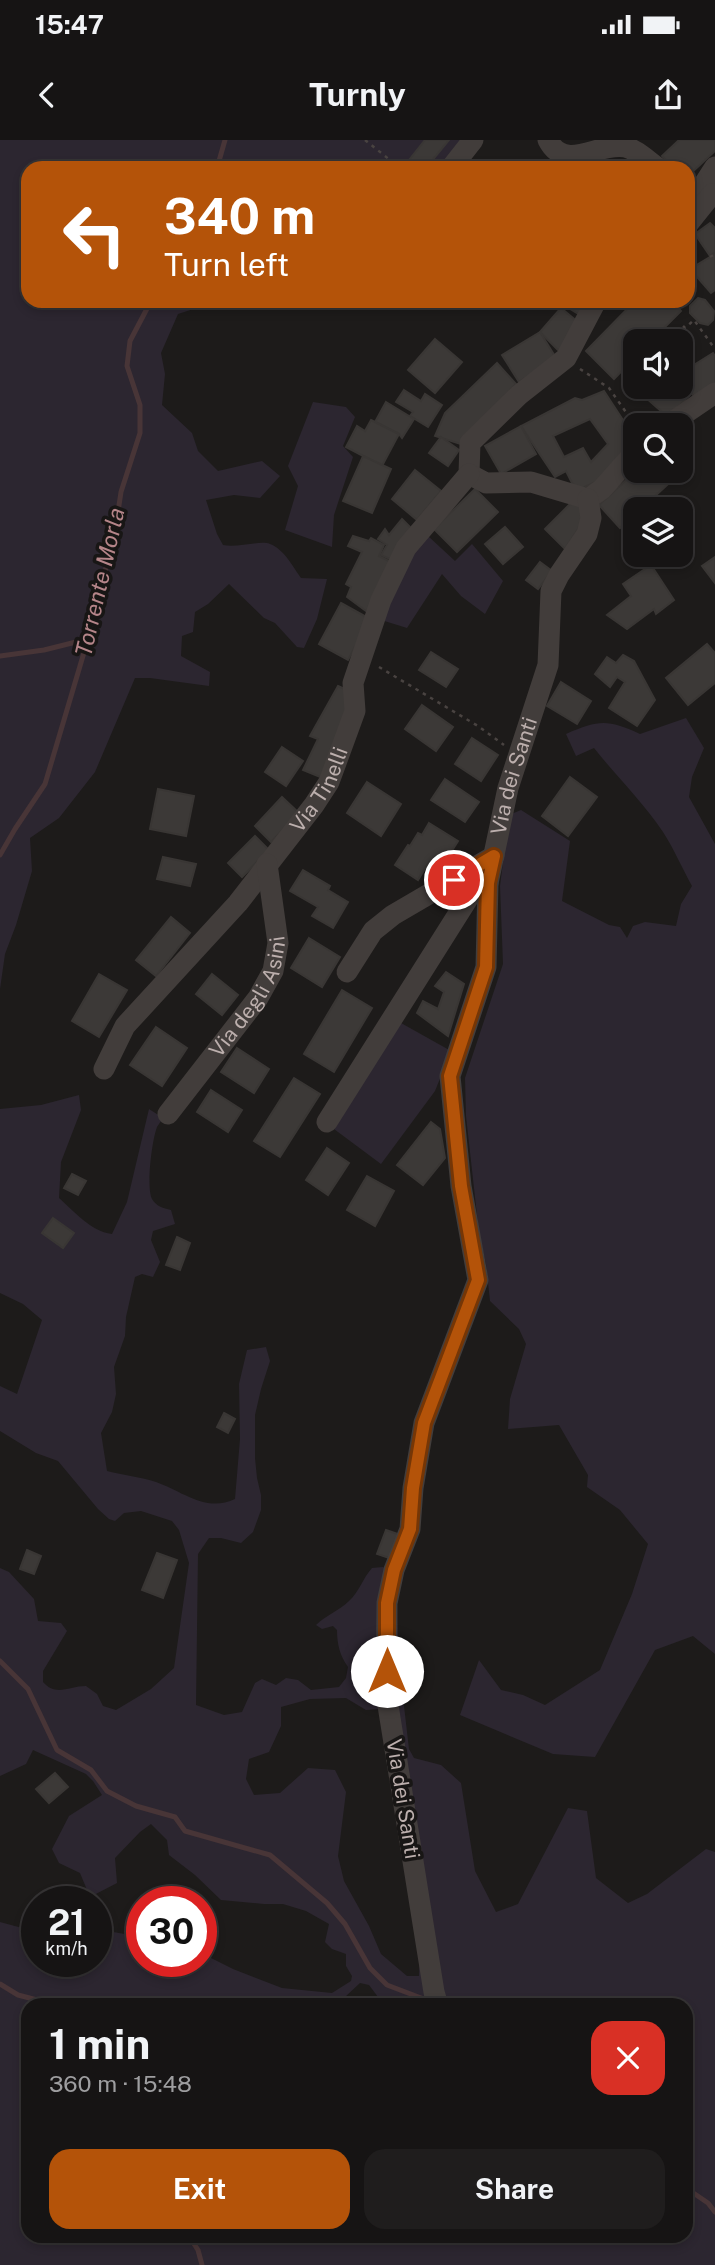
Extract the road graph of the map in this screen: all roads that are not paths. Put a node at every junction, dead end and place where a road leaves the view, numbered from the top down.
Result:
1 (473, 140) edge
2 (548, 140) edge
3 (456, 161) edge
4 (648, 161) edge
5 (715, 167) edge
6 (697, 194) edge
7 (592, 308) edge
8 (715, 393) edge
9 (686, 413) edge
10 (623, 465) edge
11 (469, 474) junction
12 (588, 499) junction
13 (494, 856) junction
14 (267, 864) junction
15 (488, 883) junction
16 (347, 972) dead end
17 (104, 1069) dead end
18 (168, 1114) dead end
19 (327, 1122) dead end
20 (435, 1998) edge

1 - 3 street
2 - 4 street
5 - 6 street
7 - 11 street
8 - 9 street
10 - 12 street
11 - 12 street
11 - 14 street, Via Tinelli
12 - 13 street, Via dei Santi
13 - 15 street, Via dei Santi
13 - 16 street
14 - 17 street, Via Tinelli
14 - 18 street, Via degli Asini
15 - 19 street
15 - 20 street, Via dei Santi

